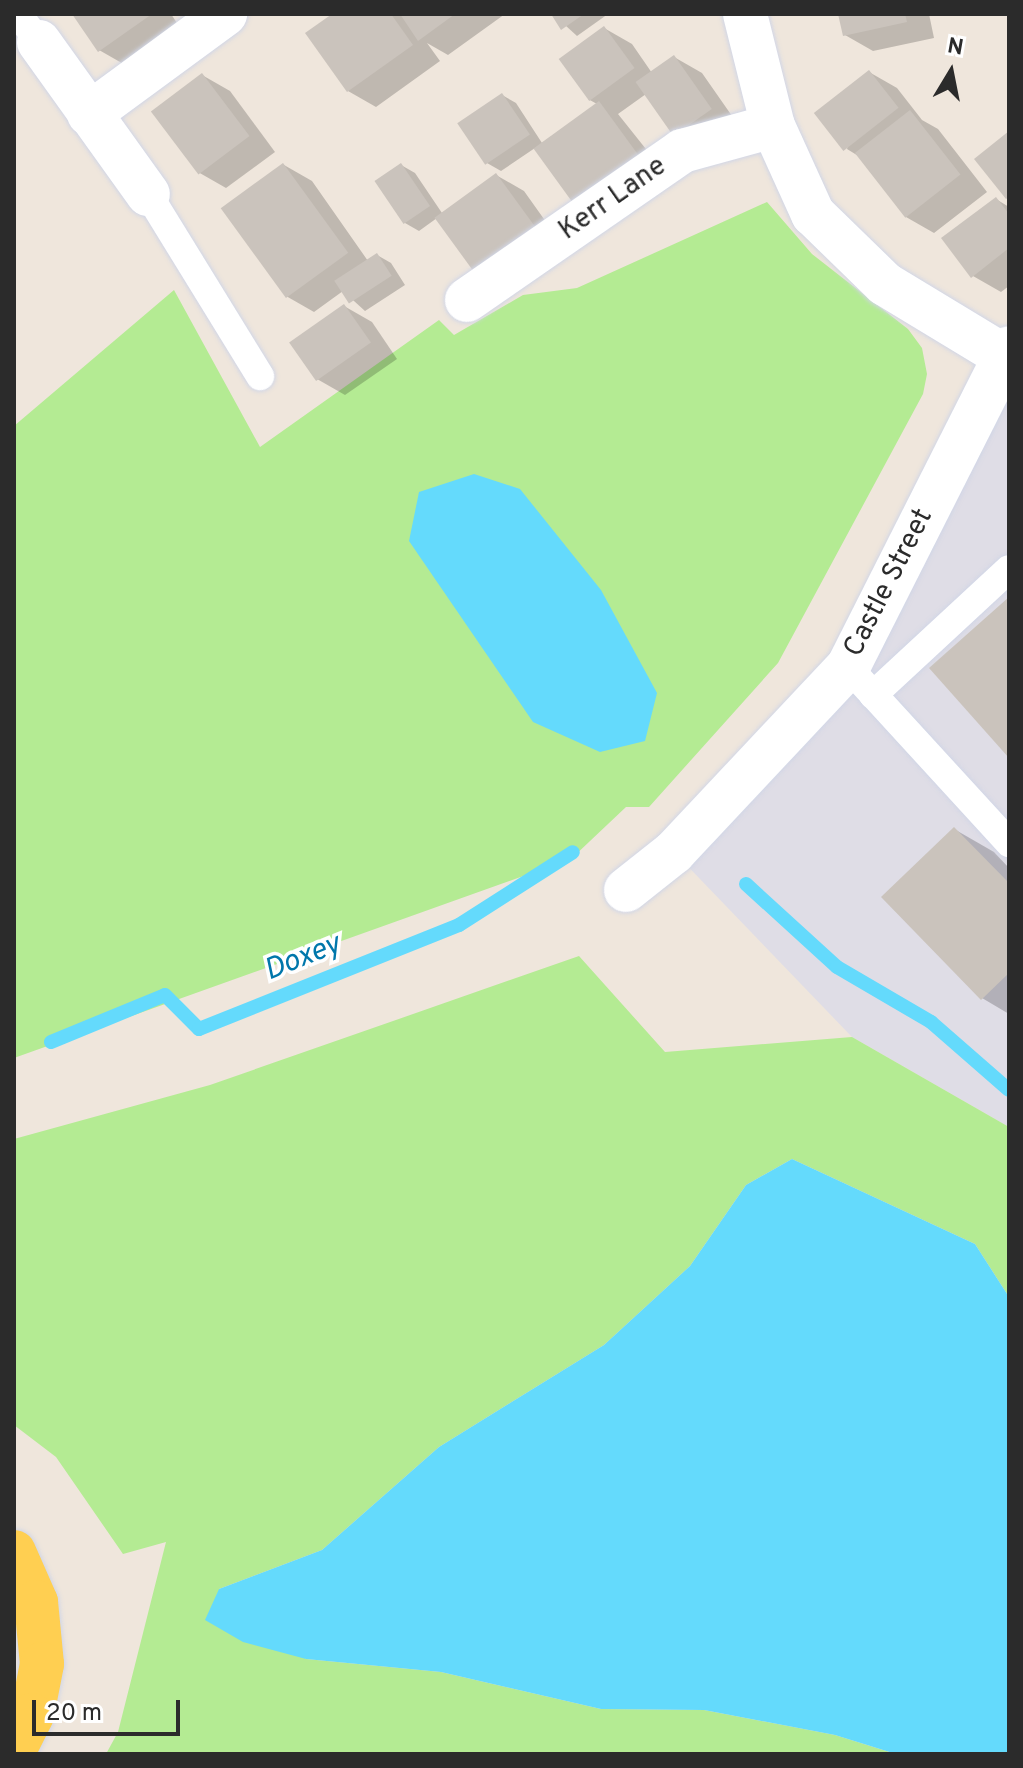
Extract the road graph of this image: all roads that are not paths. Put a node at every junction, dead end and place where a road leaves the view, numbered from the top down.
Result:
1 (225, 14) edge
2 (745, 14) edge
3 (29, 28) edge
4 (89, 114) junction
5 (773, 126) junction
6 (148, 194) joint
7 (467, 300) dead end
8 (1006, 352) edge
9 (260, 376) dead end
10 (1009, 569) edge
11 (860, 681) junction
12 (1009, 843) edge
13 (626, 890) dead end
14 (14, 1552) edge
15 (14, 1751) edge

1 - 4 street
2 - 5 street
3 - 4 street
4 - 6 street
5 - 7 street, Kerr Lane
5 - 8 street
6 - 9 lane
8 - 11 street, Castle Street
10 - 11 lane
11 - 12 lane
11 - 13 street, Castle Street
14 - 15 main road

